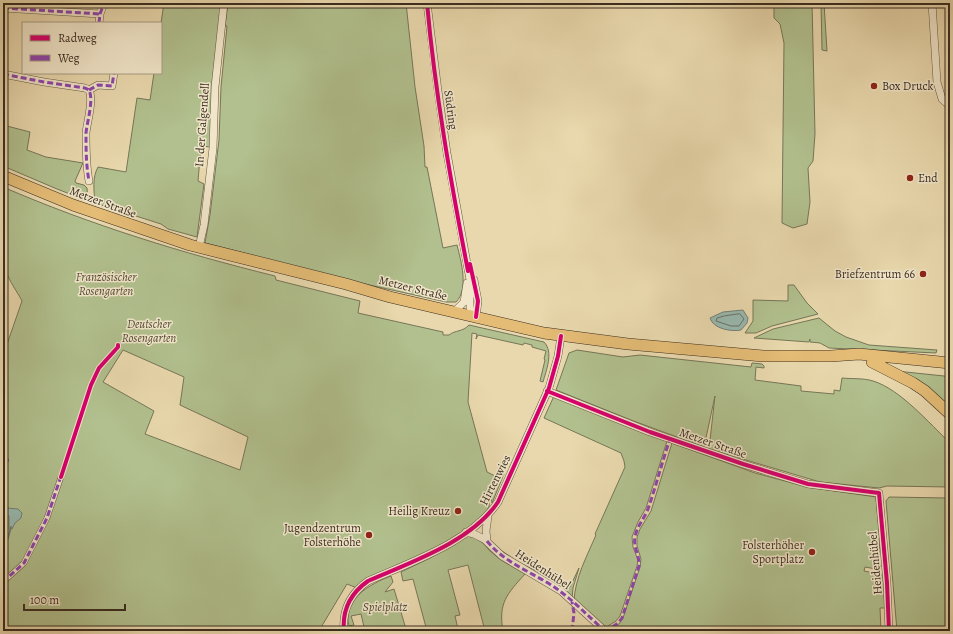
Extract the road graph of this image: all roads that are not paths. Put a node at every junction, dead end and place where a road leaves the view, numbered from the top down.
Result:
1 (104, 3) edge
2 (224, 3) edge
3 (427, 3) edge
4 (932, 3) edge
5 (3, 8) edge
6 (100, 14) junction
7 (99, 22) edge
8 (3, 74) edge
9 (114, 74) edge
10 (89, 90) junction
11 (950, 106) edge
12 (3, 176) edge
13 (89, 180) dead end
14 (459, 220) junction
15 (200, 247) junction
16 (468, 271) junction
17 (454, 312) junction
18 (474, 316) junction
19 (561, 336) junction
20 (831, 356) junction
21 (872, 362) junction
22 (950, 363) edge
23 (950, 371) edge
24 (548, 391) junction
25 (950, 414) edge
26 (61, 477) dead end
27 (879, 493) joint
28 (488, 515) junction
29 (466, 532) junction
30 (487, 541) junction
31 (3, 582) edge
32 (344, 631) edge
33 (606, 631) edge
34 (889, 631) edge

1 - 6 street
2 - 15 street, In der Galgendell
3 - 14 street, Südring
4 - 11 street
5 - 6 street
6 - 7 street
8 - 10 street
9 - 10 street
10 - 13 street
12 - 15 main road, Metzer Straße
14 - 16 street, Südring
14 - 18 street, Südring
15 - 17 main road, Metzer Straße
16 - 17 street, Südring
16 - 18 street, Südring
17 - 18 main road, Metzer Straße
18 - 19 main road, Metzer Straße
19 - 20 main road, Metzer Straße
19 - 24 street, Hirtenwies
20 - 21 main road, Metzer Straße
20 - 22 main road, Metzer Straße
21 - 23 main road, Metzer Straße
21 - 25 main road
24 - 27 street, Metzer Straße
24 - 28 street, Hirtenwies
26 - 31 street
27 - 34 street, Heidenhübel
28 - 29 street, Hirtenwies
28 - 30 street
29 - 30 street, Heidenhübel
29 - 32 street, Hirtenwies
30 - 33 street, Heidenhübel

